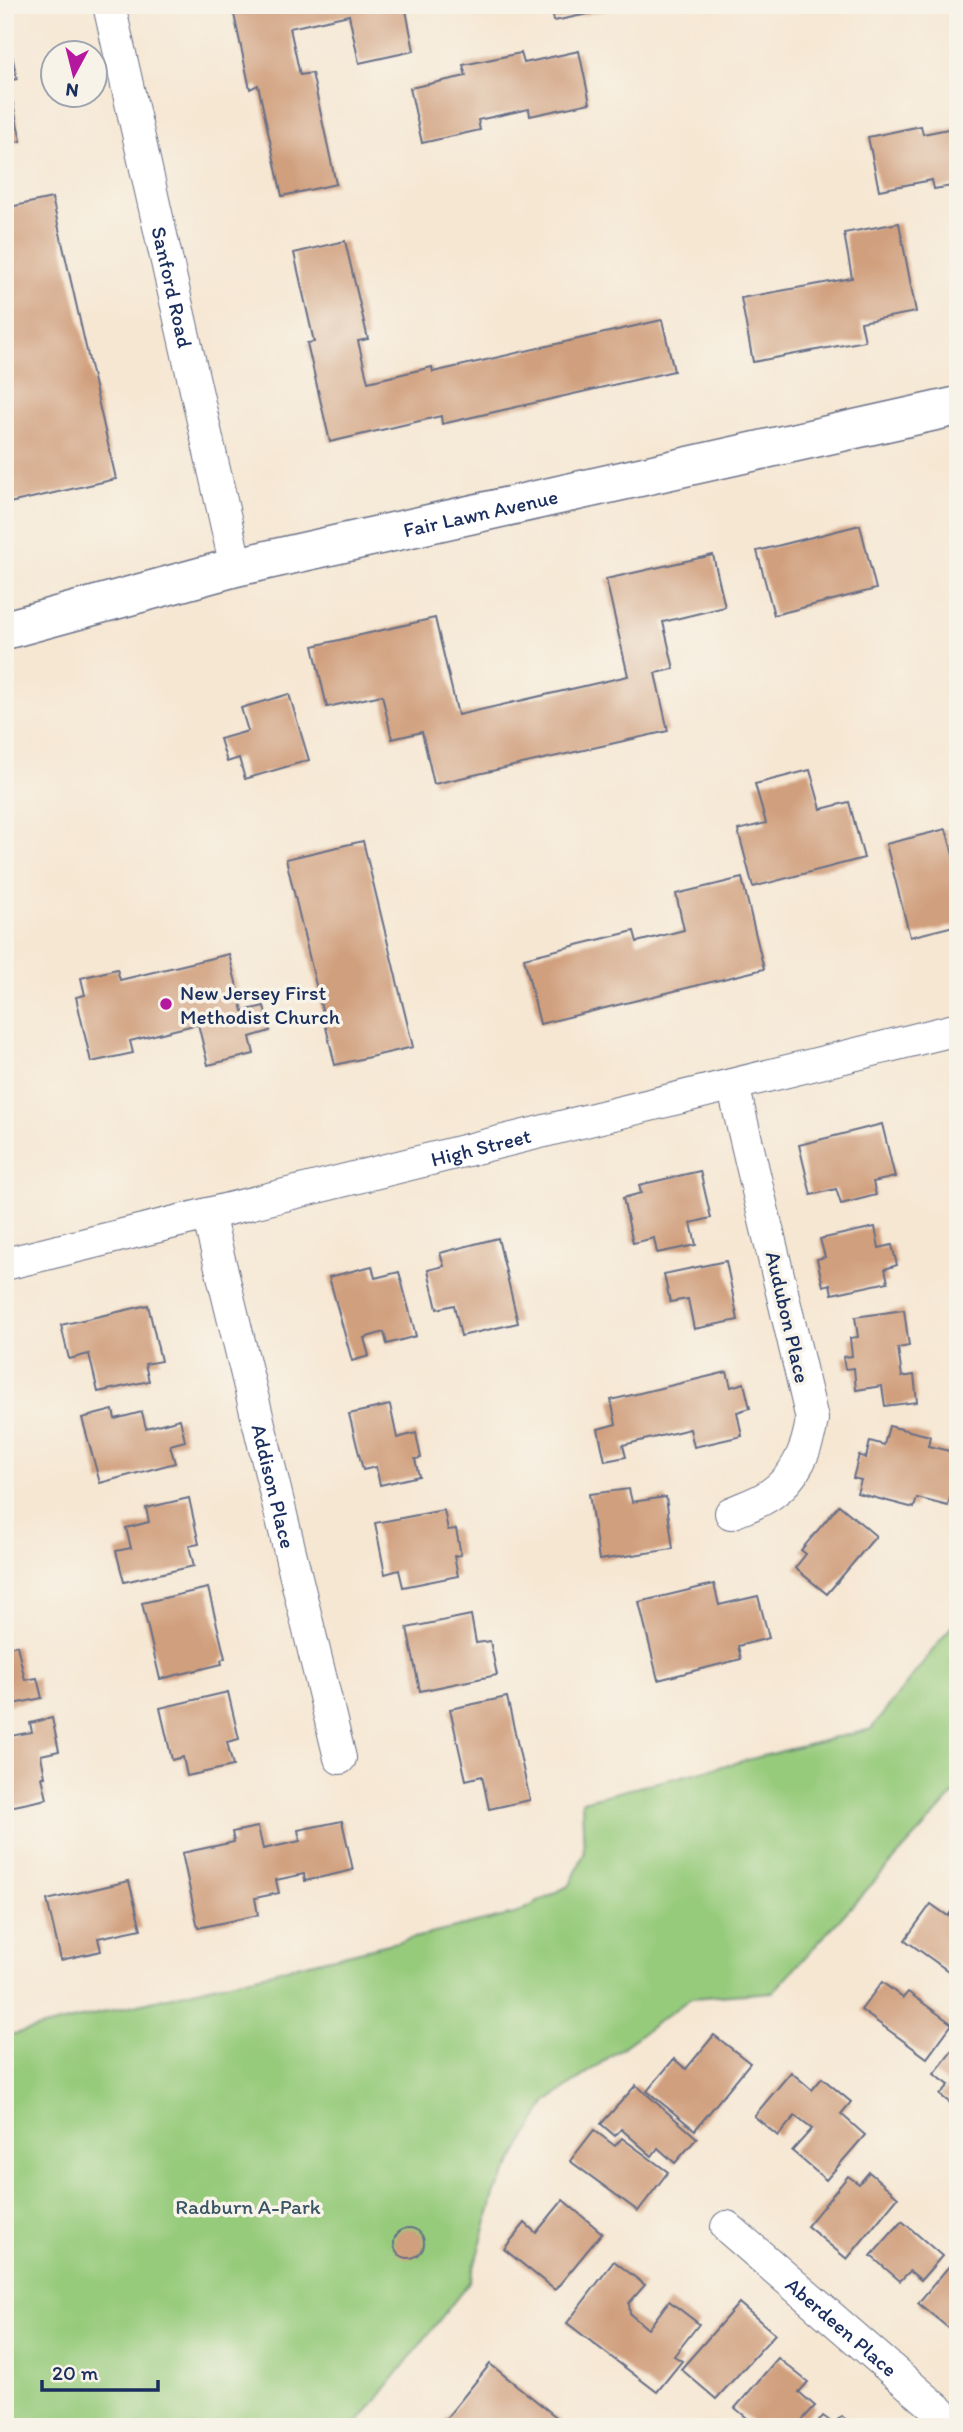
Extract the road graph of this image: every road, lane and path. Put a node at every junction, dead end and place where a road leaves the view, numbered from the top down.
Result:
1 (109, 5) edge
2 (958, 406) edge
3 (236, 567) junction
4 (5, 629) edge
5 (958, 1029) edge
6 (733, 1085) junction
7 (208, 1214) junction
8 (7, 1256) edge
9 (731, 1513) dead end
10 (341, 1758) dead end
11 (727, 2227) dead end
12 (958, 2427) edge

1 - 3 street, Sanford Road
2 - 3 main road, Fair Lawn Avenue
3 - 4 main road, Fair Lawn Avenue
5 - 6 street, High Street
6 - 7 street, High Street
6 - 9 street, Audubon Place
7 - 8 street, High Street
7 - 10 street, Addison Place
11 - 12 street, Aberdeen Place

